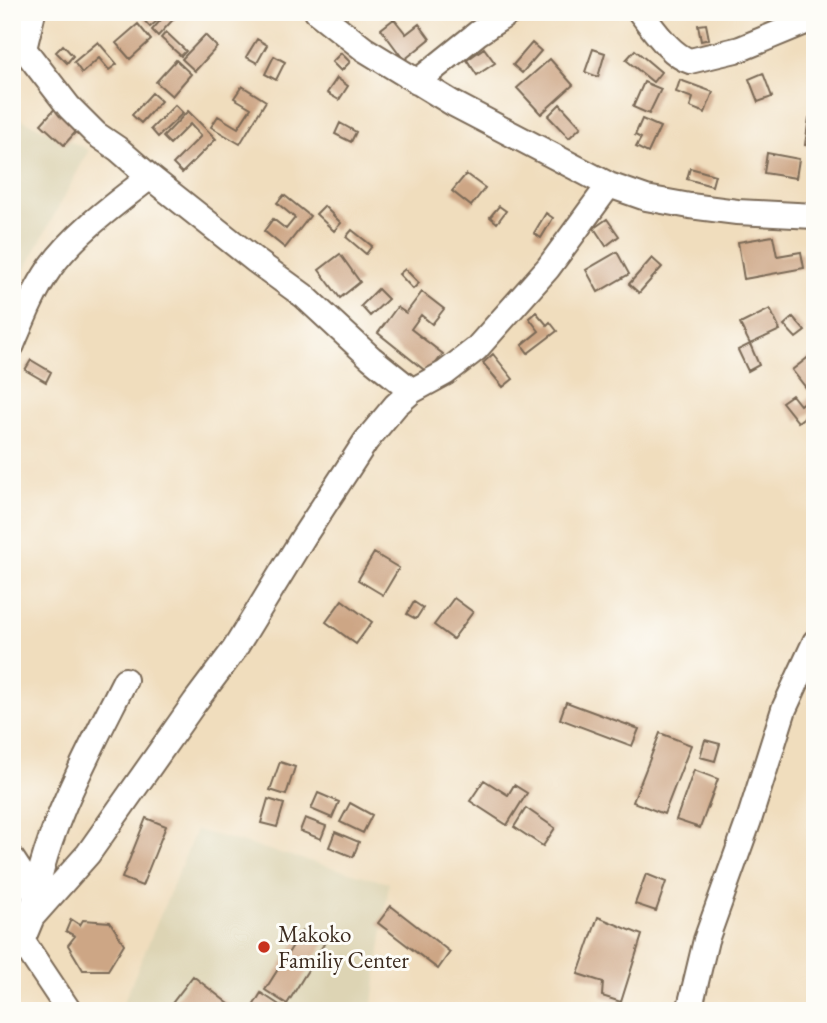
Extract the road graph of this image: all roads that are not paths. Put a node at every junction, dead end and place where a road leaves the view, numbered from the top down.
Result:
1 (33, 12) edge
2 (317, 12) edge
3 (510, 12) edge
4 (640, 12) edge
5 (815, 18) edge
6 (417, 82) junction
7 (150, 177) junction
8 (608, 186) junction
9 (815, 216) edge
10 (12, 345) edge
11 (412, 391) junction
12 (815, 642) edge
13 (125, 680) dead end
14 (12, 859) edge
15 (23, 926) edge
16 (69, 1011) edge
17 (689, 1011) edge

1 - 7 street
2 - 6 street
3 - 6 street
4 - 5 street
6 - 8 street
7 - 10 street
7 - 11 street
8 - 9 street
8 - 11 street
11 - 15 street
12 - 17 street
13 - 15 street
14 - 15 street
15 - 16 street

